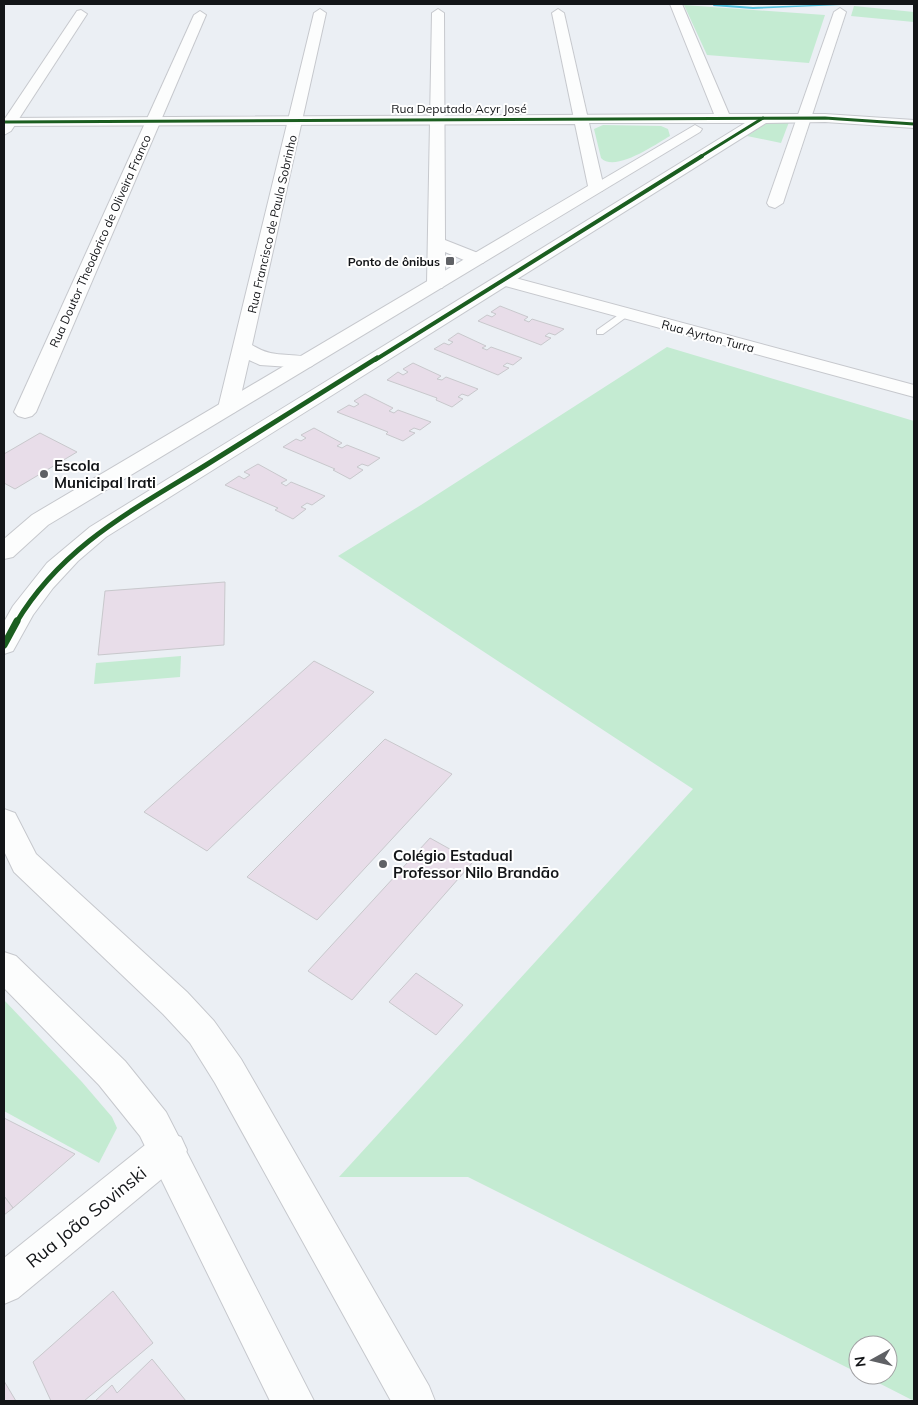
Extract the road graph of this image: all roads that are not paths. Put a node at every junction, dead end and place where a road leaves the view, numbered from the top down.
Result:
1 (676, 4) edge
2 (320, 12) dead end
3 (840, 12) dead end
4 (438, 13) dead end
5 (558, 13) dead end
6 (81, 14) dead end
7 (200, 15) dead end
8 (723, 118) junction
9 (763, 118) junction
10 (804, 118) junction
11 (581, 119) junction
12 (296, 120) junction
13 (438, 120) junction
14 (153, 121) junction
15 (914, 124) edge
16 (6, 125) edge
17 (695, 129) dead end
18 (596, 188) junction
19 (775, 203) dead end
20 (438, 243) junction
21 (477, 259) junction
22 (504, 280) junction
23 (436, 284) junction
24 (627, 313) junction
25 (600, 332) dead end
26 (244, 348) junction
27 (305, 362) junction
28 (238, 371) junction
29 (266, 385) junction
30 (912, 392) dead end
31 (314, 397) junction
32 (228, 408) junction
33 (25, 412) dead end
34 (4, 552) edge
35 (4, 645) edge
36 (4, 820) edge
37 (14, 853) edge
38 (4, 966) edge
39 (168, 1150) junction
40 (4, 1284) edge
41 (293, 1401) edge
42 (414, 1401) edge

1 - 8 street
2 - 12 street, Rua Francisco de Paula Sobrinho
3 - 10 street
4 - 13 street
5 - 11 street
6 - 16 street
7 - 14 street, Rua Doutor Theodorico de Oliveira Franco
8 - 9 street, Rua Deputado Acyr José
8 - 11 street, Rua Deputado Acyr José
9 - 10 street, Rua Deputado Acyr José
9 - 22 street
10 - 15 street, Rua Deputado Acyr José
10 - 19 street
11 - 13 street, Rua Deputado Acyr José
11 - 18 street
12 - 13 street, Rua Deputado Acyr José
12 - 14 street, Rua Deputado Acyr José
12 - 26 street, Rua Francisco de Paula Sobrinho
13 - 20 street
14 - 16 street, Rua Deputado Acyr José
14 - 33 street, Rua Doutor Theodorico de Oliveira Franco
17 - 18 street
18 - 21 street
20 - 21 street
20 - 23 street
21 - 22 street
21 - 23 street
22 - 24 street, Rua Ayrton Turra
22 - 31 street
23 - 27 street
24 - 25 lane
24 - 30 street, Rua Ayrton Turra
26 - 27 street
26 - 28 street, Rua Francisco de Paula Sobrinho
27 - 29 street
28 - 29 street
28 - 32 street, Rua Francisco de Paula Sobrinho
29 - 31 street
29 - 32 street
31 - 35 street
32 - 34 street
36 - 37 street
37 - 42 street
38 - 39 street
39 - 40 street, Rua João Sovinski
39 - 41 street

